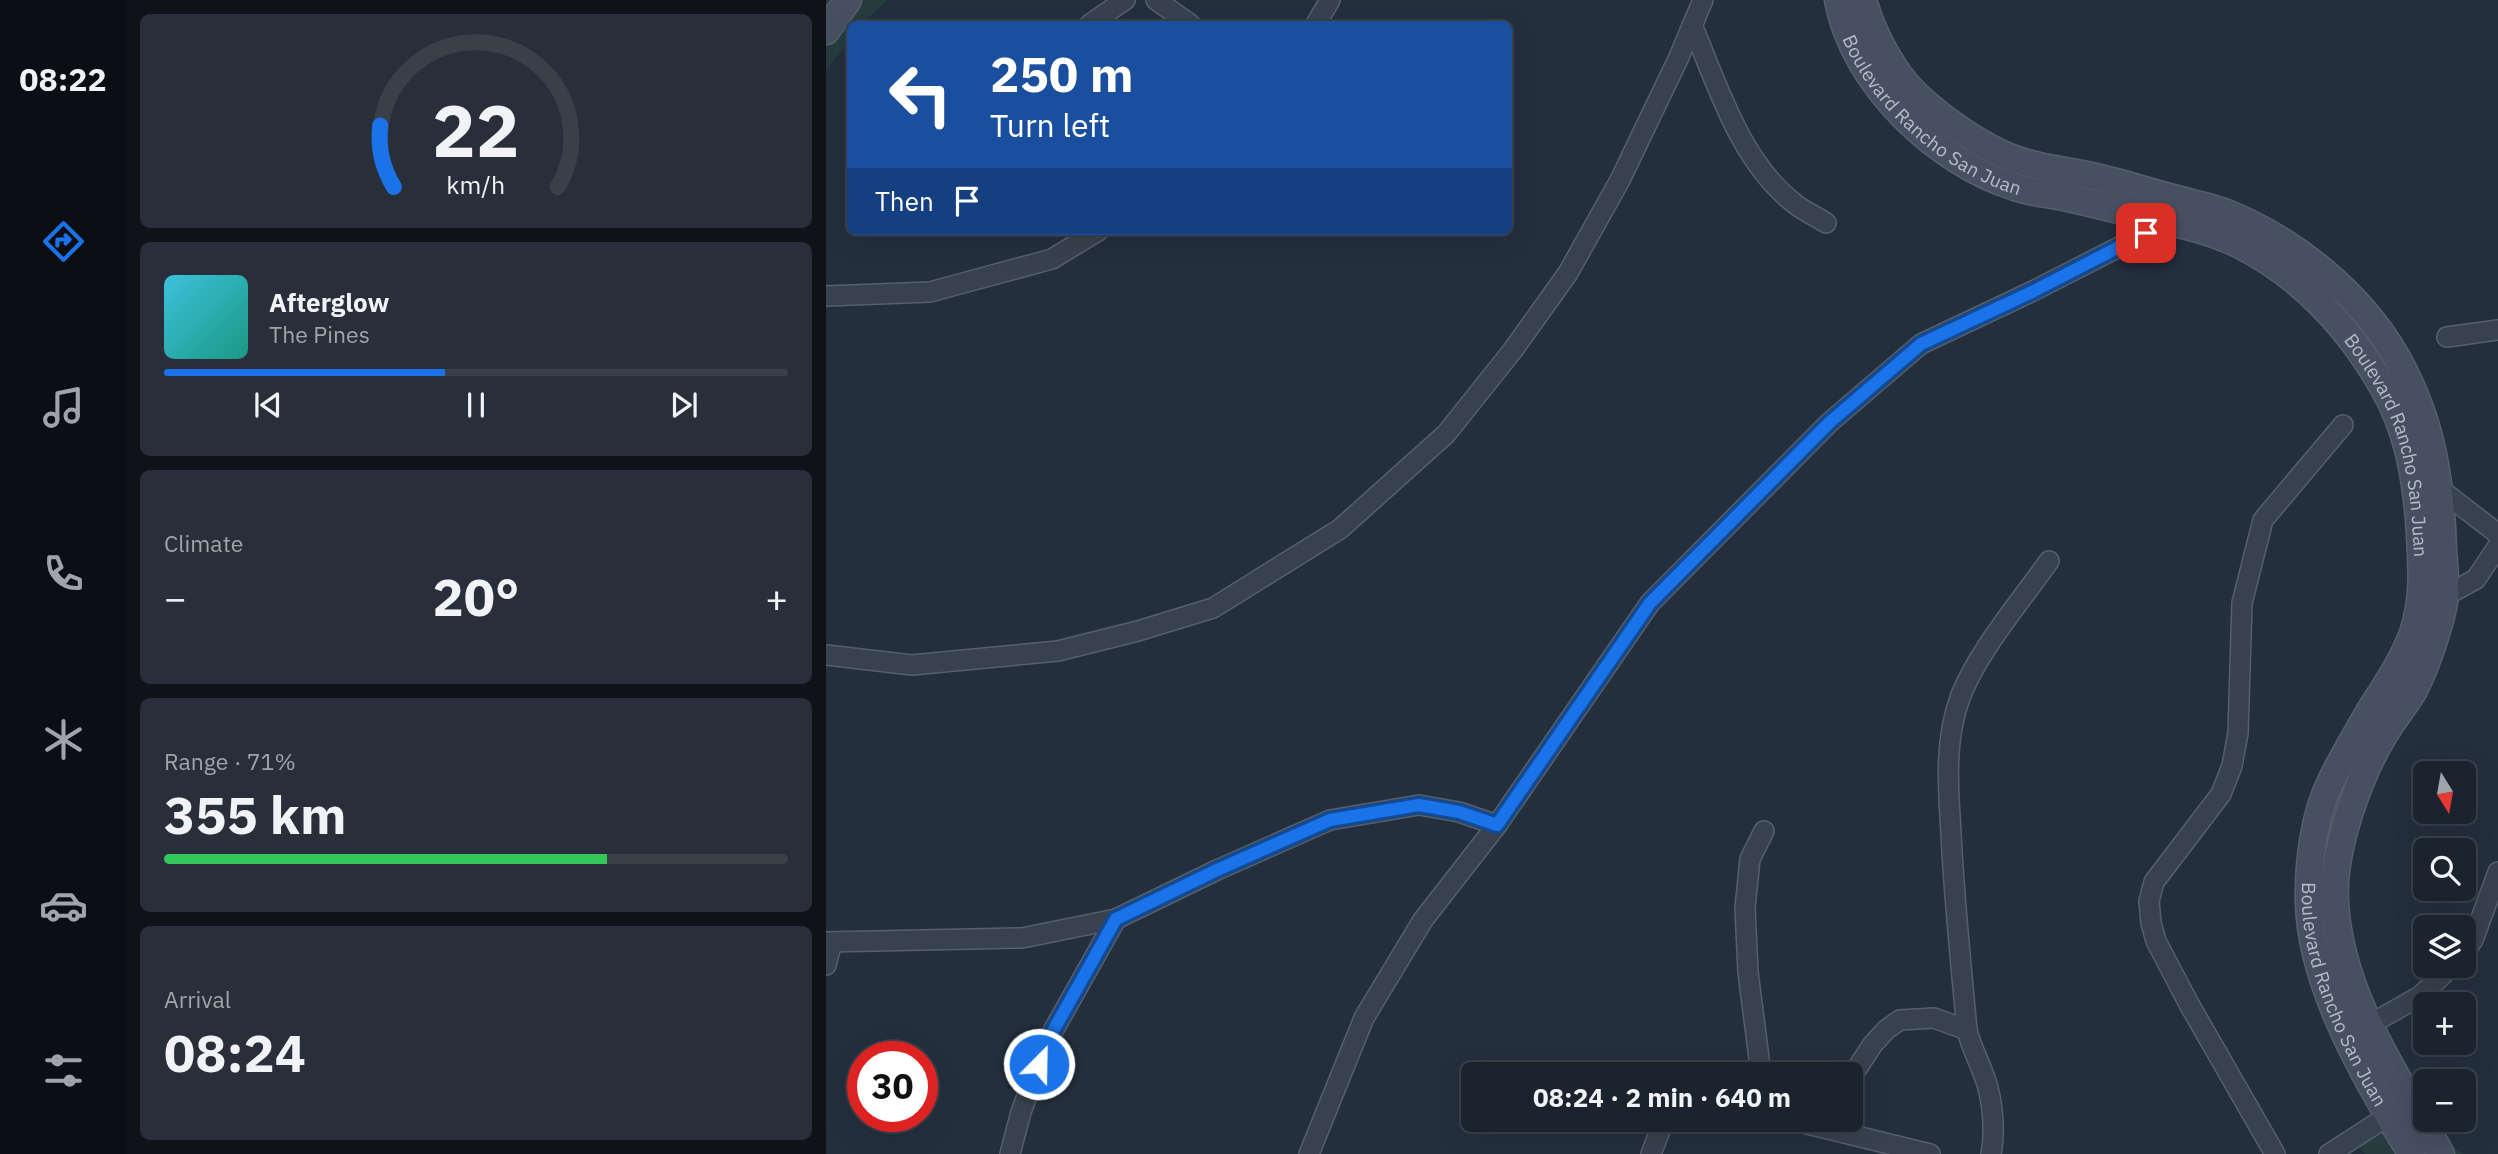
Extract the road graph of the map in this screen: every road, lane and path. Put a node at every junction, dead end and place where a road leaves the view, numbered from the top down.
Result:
1 (848, 0) edge
2 (1125, 0) edge
3 (1156, 0) edge
4 (1330, 0) edge
5 (1703, 0) edge
6 (1838, 0) edge
7 (1863, 0) edge
8 (1094, 21) edge
9 (1186, 21) edge
10 (1318, 21) edge
11 (1692, 25) junction
12 (826, 31) edge
13 (2168, 222) junction
14 (1826, 223) dead end
15 (1091, 235) edge
16 (826, 296) edge
17 (2498, 330) edge
18 (2447, 337) dead end
19 (2343, 425) dead end
20 (2441, 490) junction
21 (2498, 534) edge
22 (2498, 546) edge
23 (2049, 561) dead end
24 (2445, 596) junction
25 (826, 655) edge
26 (1497, 825) junction
27 (1765, 831) dead end
28 (2313, 841) junction
29 (2340, 847) junction
30 (2498, 872) edge
31 (1116, 919) junction
32 (2476, 932) edge
33 (829, 942) edge
34 (826, 965) edge
35 (2439, 978) edge
36 (2369, 1025) junction
37 (1967, 1030) junction
38 (1759, 1062) edge
39 (1861, 1062) edge
40 (2389, 1116) junction
41 (1659, 1132) edge
42 (1857, 1132) edge
43 (1010, 1154) edge
44 (1309, 1154) edge
45 (1651, 1154) edge
46 (1930, 1154) edge
47 (1991, 1154) edge
48 (2275, 1154) edge
49 (2329, 1154) edge
50 (2412, 1154) edge
51 (2441, 1154) edge

1 - 12 street
2 - 8 street
3 - 9 street
4 - 10 street
5 - 11 street
6 - 13 street, Boulevard Rancho San Juan
7 - 20 street, Boulevard Rancho San Juan
11 - 14 street
11 - 25 street
13 - 26 street
13 - 28 street, Boulevard Rancho San Juan
15 - 16 street
17 - 18 street
19 - 48 street
20 - 21 street
20 - 24 street, Boulevard Rancho San Juan
22 - 24 street
23 - 37 street
24 - 29 street, Boulevard Rancho San Juan
26 - 31 street
26 - 44 street
27 - 38 street
28 - 29 street
28 - 40 street, Boulevard Rancho San Juan
29 - 36 street, Boulevard Rancho San Juan
30 - 32 street
31 - 33 street
31 - 43 street
33 - 34 street
35 - 36 street
36 - 51 street, Boulevard Rancho San Juan
37 - 39 street
37 - 47 street
40 - 49 street
40 - 50 street, Boulevard Rancho San Juan
41 - 45 street
42 - 46 street

